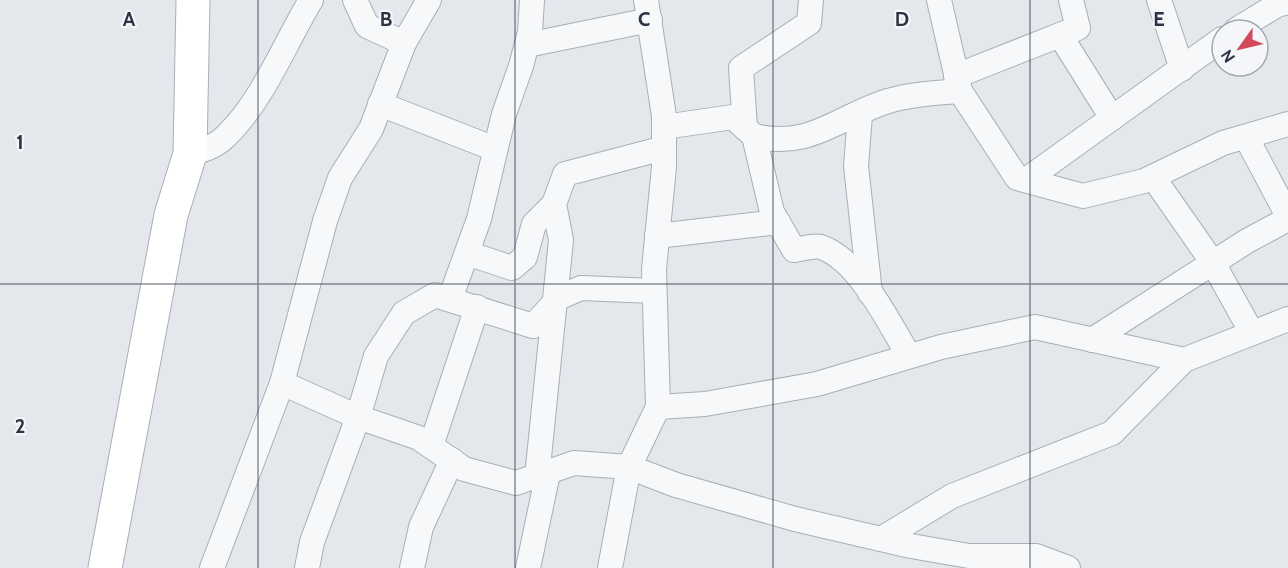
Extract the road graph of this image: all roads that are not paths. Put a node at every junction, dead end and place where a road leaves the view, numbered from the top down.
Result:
1 (193, 0) edge
2 (311, 0) edge
3 (355, 0) edge
4 (429, 0) edge
5 (532, 0) edge
6 (811, 0) edge
7 (939, 0) edge
8 (1071, 0) edge
9 (1159, 0) edge
10 (1288, 2) edge
11 (648, 10) edge
12 (1255, 18) edge
13 (1060, 35) junction
14 (404, 43) junction
15 (526, 45) junction
16 (1210, 48) edge
17 (1182, 69) junction
18 (958, 84) junction
19 (380, 104) junction
20 (860, 115) junction
21 (1112, 118) junction
22 (1288, 124) edge
23 (749, 132) junction
24 (1246, 137) junction
25 (664, 138) junction
26 (495, 149) junction
27 (190, 154) junction
28 (1153, 177) junction
29 (1026, 180) junction
30 (554, 204) junction
31 (1288, 217) edge
32 (778, 222) junction
33 (657, 236) junction
34 (466, 253) junction
35 (1212, 263) junction
36 (654, 291) junction
37 (870, 293) junction
38 (450, 299) junction
39 (556, 302) junction
40 (477, 307) junction
41 (1288, 320) edge
42 (1252, 333) junction
43 (1092, 340) junction
44 (909, 356) junction
45 (1184, 360) junction
46 (282, 382) junction
47 (658, 407) junction
48 (358, 417) junction
49 (431, 446) junction
50 (452, 460) junction
51 (629, 467) junction
52 (542, 475) junction
53 (881, 539) junction
54 (105, 568) edge
55 (212, 568) edge
56 (307, 568) edge
57 (412, 568) edge
58 (528, 568) edge
59 (610, 568) edge
60 (1068, 568) edge

1 - 27 street
2 - 27 street
3 - 14 street
4 - 14 street
5 - 15 street
6 - 23 street
7 - 18 street
8 - 13 street
9 - 17 street
10 - 12 street
11 - 15 street
11 - 25 street
13 - 18 street
13 - 21 street
14 - 19 street
15 - 26 street
16 - 17 street
17 - 21 street
18 - 20 street
18 - 29 street
19 - 26 street
19 - 46 street
20 - 23 street
20 - 37 street
21 - 29 street
22 - 24 street
23 - 25 street
23 - 32 street
24 - 28 street
24 - 31 street
25 - 30 street
25 - 33 street
26 - 34 street
27 - 54 street
28 - 29 street
28 - 35 street
30 - 34 street
30 - 39 street
31 - 35 street
32 - 33 street
32 - 37 street
33 - 36 street
34 - 38 street
35 - 42 street
35 - 43 street
36 - 39 street
36 - 47 street
37 - 44 street
38 - 40 street
38 - 48 street
39 - 40 street
39 - 52 street
40 - 49 street
41 - 42 street
42 - 45 street
43 - 44 street
43 - 45 street
44 - 47 street
45 - 53 street
46 - 48 street
46 - 55 street
47 - 51 street
48 - 49 street
48 - 56 street
49 - 50 street
50 - 52 street
50 - 57 street
51 - 52 street
51 - 53 street
51 - 59 street
52 - 58 street
53 - 60 street

